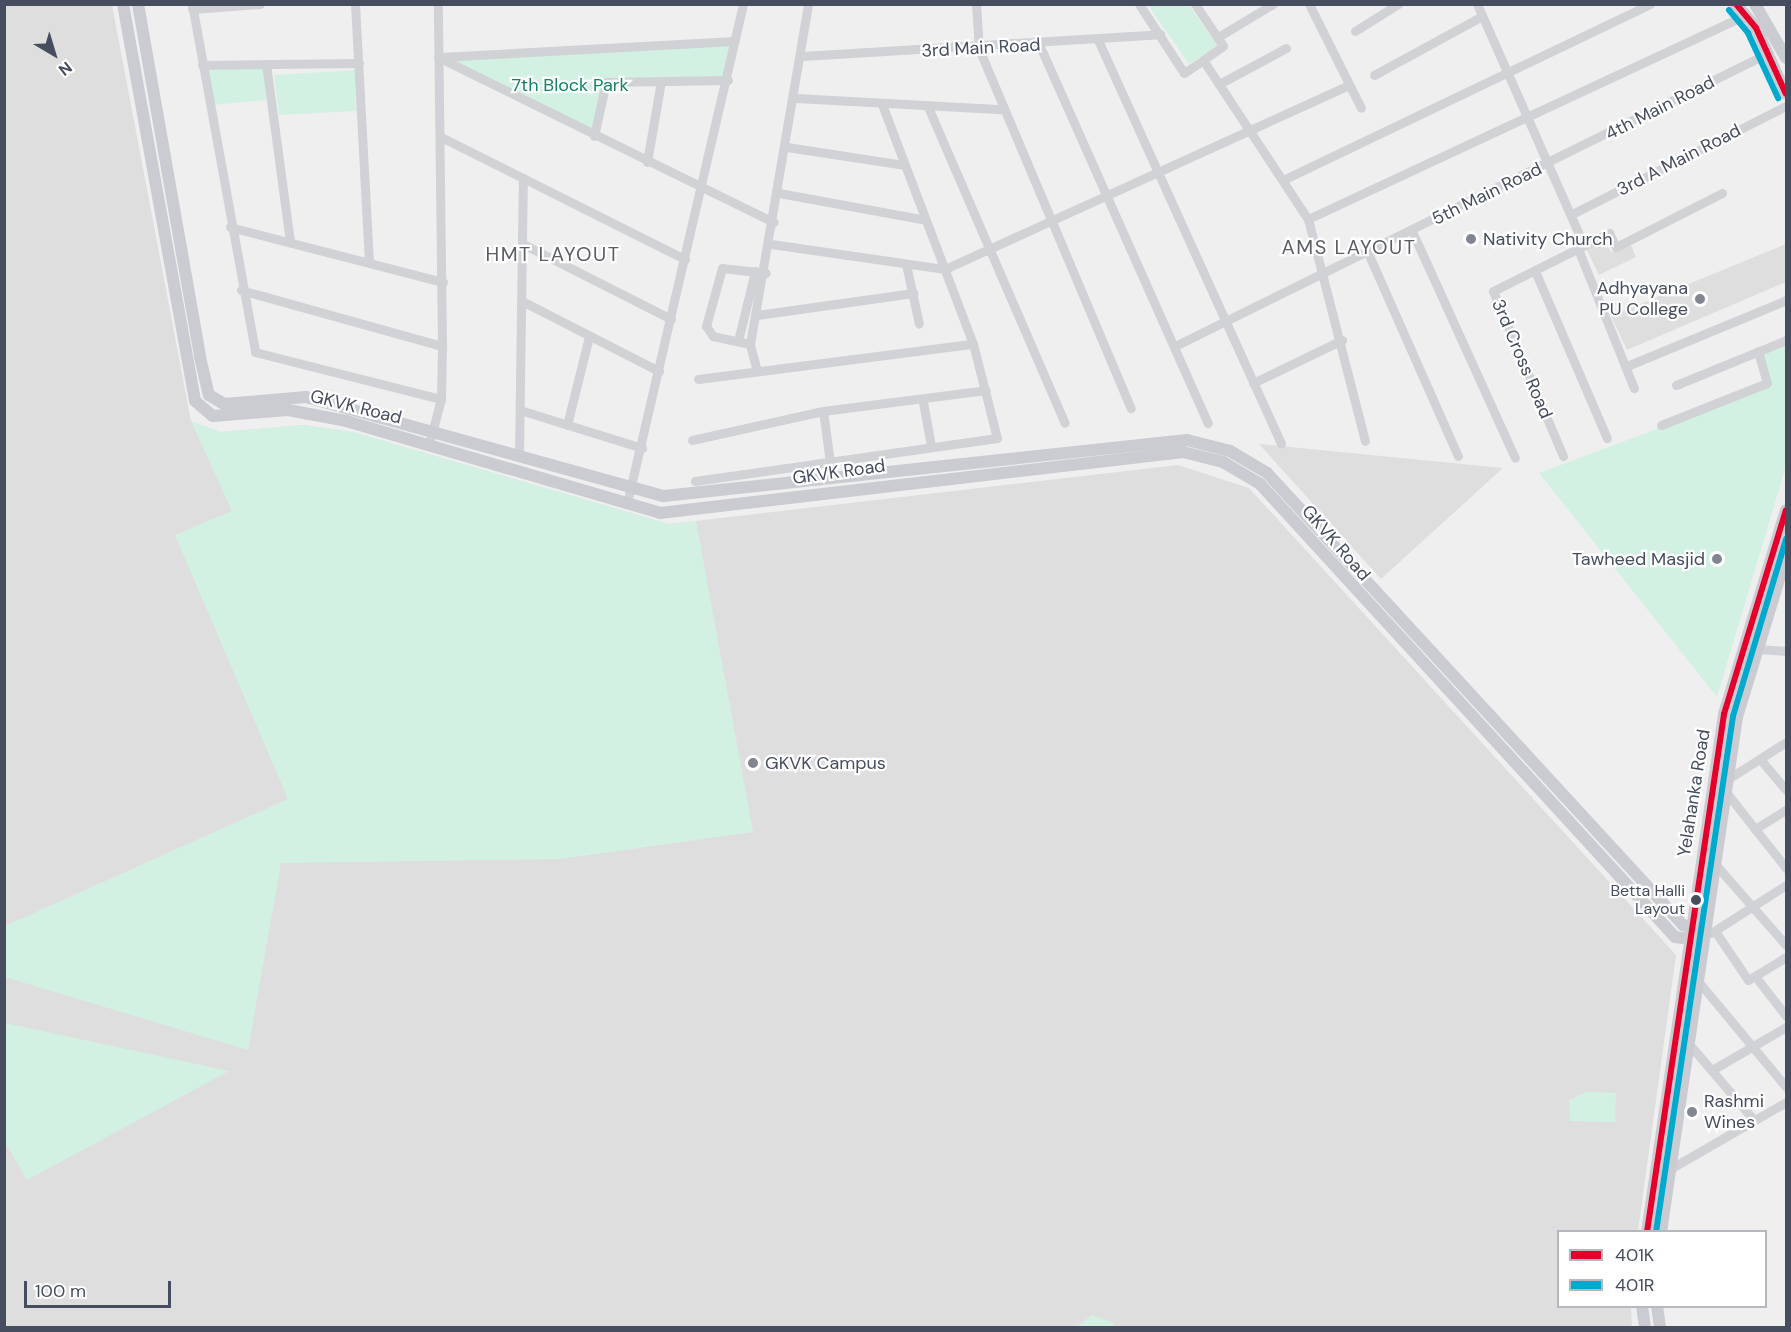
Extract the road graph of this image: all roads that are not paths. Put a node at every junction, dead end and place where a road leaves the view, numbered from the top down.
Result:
1 (123, 4) edge
2 (138, 4) edge
3 (260, 4) edge
4 (355, 4) edge
5 (438, 4) edge
6 (743, 4) edge
7 (808, 4) edge
8 (976, 4) edge
9 (1138, 4) edge
10 (1195, 4) edge
11 (1273, 4) edge
12 (1309, 4) edge
13 (1398, 4) edge
14 (1477, 4) edge
15 (1650, 4) edge
16 (1736, 4) edge
17 (249, 5) edge
18 (1757, 5) edge
19 (192, 7) edge
20 (1746, 15) junction
21 (1482, 16) junction
22 (1355, 31) dead end
23 (1160, 34) junction
24 (1218, 37) junction
25 (1098, 40) junction
26 (735, 41) junction
27 (1039, 44) junction
28 (1286, 48) dead end
29 (979, 49) junction
30 (1768, 53) junction
31 (803, 56) junction
32 (438, 57) junction
33 (1786, 57) edge
34 (1203, 60) junction
35 (359, 63) junction
36 (266, 64) junction
37 (202, 65) junction
38 (1509, 72) junction
39 (1374, 75) dead end
40 (728, 80) junction
41 (661, 81) junction
42 (1219, 84) junction
43 (1348, 85) junction
44 (1786, 94) edge
45 (796, 98) junction
46 (882, 105) junction
47 (1786, 105) edge
48 (928, 107) junction
49 (1360, 108) dead end
50 (1002, 109) junction
51 (1529, 116) junction
52 (1250, 129) junction
53 (594, 136) junction
54 (441, 137) junction
55 (787, 147) junction
56 (647, 162) junction
57 (1551, 163) junction
58 (904, 165) junction
59 (1160, 169) junction
60 (523, 178) junction
61 (1285, 179) junction
62 (702, 188) junction
63 (779, 193) junction
64 (1722, 193) dead end
65 (1106, 194) junction
66 (1572, 214) junction
67 (1308, 219) junction
68 (926, 220) junction
69 (1051, 220) junction
70 (774, 222) junction
71 (230, 227) junction
72 (1412, 231) junction
73 (290, 242) junction
74 (523, 244) junction
75 (771, 244) junction
76 (1581, 247) junction
77 (991, 248) junction
78 (1368, 253) junction
79 (686, 259) junction
80 (369, 263) junction
81 (906, 264) junction
82 (945, 270) junction
83 (1535, 271) junction
84 (754, 272) junction
85 (766, 273) junction
86 (1326, 274) junction
87 (443, 282) junction
88 (241, 290) junction
89 (913, 293) junction
90 (1786, 300) edge
91 (522, 301) junction
92 (757, 315) junction
93 (671, 319) junction
94 (1226, 322) junction
95 (919, 324) dead end
96 (589, 337) junction
97 (1342, 340) junction
98 (1786, 340) edge
99 (738, 341) junction
100 (750, 344) junction
101 (973, 344) junction
102 (442, 346) junction
103 (1174, 346) junction
104 (1758, 351) junction
105 (1627, 366) junction
106 (659, 371) junction
107 (757, 371) junction
108 (698, 379) dead end
109 (1253, 383) junction
110 (1676, 384) dead end
111 (1634, 388) dead end
112 (986, 390) junction
113 (441, 399) junction
114 (923, 402) junction
115 (1131, 408) dead end
116 (520, 410) junction
117 (824, 411) junction
118 (377, 423) junction
119 (1065, 423) dead end
120 (1208, 423) dead end
121 (567, 425) junction
122 (1661, 425) dead end
123 (432, 432) junction
124 (1607, 438) dead end
125 (692, 440) dead end
126 (1365, 441) dead end
127 (1281, 443) dead end
128 (429, 444) junction
129 (931, 446) junction
130 (642, 448) junction
131 (519, 455) junction
132 (1458, 456) dead end
133 (1563, 456) dead end
134 (1515, 458) dead end
135 (830, 462) junction
136 (695, 481) dead end
137 (633, 489) junction
138 (627, 503) junction
139 (1786, 510) edge
140 (1786, 557) edge
141 (1758, 649) junction
142 (1786, 651) edge
143 (1786, 742) edge
144 (1760, 759) junction
145 (1728, 779) junction
146 (1786, 790) edge
147 (1726, 792) junction
148 (1786, 810) edge
149 (1755, 829) junction
150 (1715, 864) junction
151 (1786, 868) edge
152 (1786, 885) edge
153 (1756, 906) junction
154 (1709, 934) junction
155 (1691, 936) junction
156 (1786, 945) edge
157 (1786, 957) edge
158 (1755, 976) junction
159 (1698, 981) junction
160 (1786, 1016) edge
161 (1786, 1028) edge
162 (1689, 1044) junction
163 (1751, 1048) junction
164 (1712, 1070) junction
165 (1786, 1087) edge
166 (1786, 1101) edge
167 (1753, 1119) junction
168 (1670, 1169) junction
169 (1647, 1230) edge
170 (1661, 1230) edge
171 (1642, 1308) edge
172 (1657, 1308) edge
173 (1645, 1328) edge
174 (1660, 1328) edge

1 - 118 main road, GKVK Road
2 - 118 main road, GKVK Road
3 - 17 street
4 - 35 street
5 - 32 street
6 - 26 street
7 - 31 street
8 - 29 street
9 - 23 street
10 - 24 street
11 - 24 street
12 - 43 street
13 - 22 street
14 - 21 street
15 - 38 street
16 - 20 main road
17 - 19 street
18 - 33 main road
19 - 37 street
20 - 30 main road
20 - 51 street
21 - 38 street
21 - 39 street
23 - 25 street, 3rd Main Road
23 - 34 street
24 - 34 street
25 - 27 street, 3rd Main Road
25 - 59 street
26 - 32 street
26 - 40 street
27 - 29 street, 3rd Main Road
27 - 65 street
28 - 42 street
29 - 31 street, 3rd Main Road
29 - 50 street
30 - 44 main road
30 - 57 street, 4th Main Road
31 - 45 street
32 - 53 street
32 - 54 street
34 - 42 street
35 - 36 street
35 - 80 street
36 - 37 street
36 - 73 street
37 - 71 street
38 - 51 street
38 - 61 street
40 - 41 street
40 - 62 street
41 - 53 street
41 - 56 street
42 - 52 street
43 - 49 street
43 - 52 street
45 - 46 street
45 - 55 street
46 - 48 street
46 - 58 street
47 - 66 street, 3rd A Main Road
48 - 50 street
48 - 77 street
50 - 69 street
51 - 57 street
51 - 67 street
52 - 59 street
52 - 61 street
53 - 56 street
54 - 60 street
54 - 87 street
55 - 58 street
55 - 63 street
56 - 62 street
57 - 66 street
57 - 72 street, 5th Main Road
58 - 68 street
59 - 65 street
59 - 94 street
60 - 74 street
60 - 79 street
61 - 67 street
62 - 70 street
62 - 79 street
63 - 68 street
63 - 70 street
64 - 76 street, 3rd Cross Road
65 - 69 street
65 - 103 street
66 - 76 street
67 - 86 street
68 - 82 street
69 - 77 street
69 - 115 street
70 - 75 street
71 - 73 street
71 - 88 street
72 - 78 street, 5th Main Road
72 - 134 street
73 - 80 street
74 - 91 street
74 - 93 street
75 - 81 street
75 - 85 street
76 - 83 street, 3rd Cross Road
76 - 105 street
77 - 82 street
77 - 119 street
78 - 86 street, 5th Main Road
78 - 132 street
79 - 93 street
80 - 87 street
81 - 82 street
81 - 89 street
82 - 101 street
83 - 124 street
83 - 133 street, 3rd Cross Road
84 - 85 street
84 - 99 street
84 - 99 street
85 - 92 street
86 - 94 street, 5th Main Road
86 - 97 street
87 - 102 street
88 - 102 street
88 - 113 street
89 - 92 street
89 - 95 street
90 - 105 street
91 - 96 street
91 - 116 street
92 - 100 street
93 - 106 street
94 - 103 street, 5th Main Road
94 - 109 street
96 - 106 street
96 - 121 street
97 - 109 street
97 - 126 street
98 - 104 street
99 - 100 street
100 - 107 street
101 - 107 street
101 - 112 street
102 - 113 street
103 - 120 street
104 - 110 street
104 - 122 street
105 - 111 street
106 - 130 street
107 - 108 street
109 - 127 street
112 - 114 street
112 - 129 street
113 - 123 street
114 - 117 street
114 - 129 street
116 - 121 street
116 - 131 street
117 - 125 street
117 - 135 street
118 - 123 main road, GKVK Road
118 - 128 main road, GKVK Road
121 - 130 street
123 - 128 street
123 - 131 main road, GKVK Road
128 - 138 main road, GKVK Road
129 - 135 street
130 - 137 street
131 - 137 main road, GKVK Road
135 - 136 street
137 - 138 street
137 - 155 main road, GKVK Road
138 - 155 main road, GKVK Road
139 - 155 main road, Yelahanka Road
140 - 141 main road, Yelahanka Road
141 - 142 street
141 - 145 main road, Yelahanka Road
143 - 144 street
144 - 145 street
144 - 146 street
145 - 147 main road, Yelahanka Road
147 - 149 street
147 - 150 main road, Yelahanka Road
148 - 149 street
149 - 151 street
150 - 153 street
150 - 154 main road, Yelahanka Road
152 - 153 street
153 - 154 street
153 - 156 street
154 - 155 main road, GKVK Road
154 - 158 street
154 - 159 main road, Yelahanka Road
155 - 169 main road, Yelahanka Road
157 - 158 street
158 - 160 street
159 - 162 main road, Yelahanka Road
159 - 163 street
161 - 163 street
162 - 164 street
162 - 168 main road, Yelahanka Road
163 - 164 street
163 - 165 street
164 - 167 street
166 - 167 street
167 - 168 street
168 - 170 main road, Yelahanka Road
171 - 173 main road
172 - 174 main road

